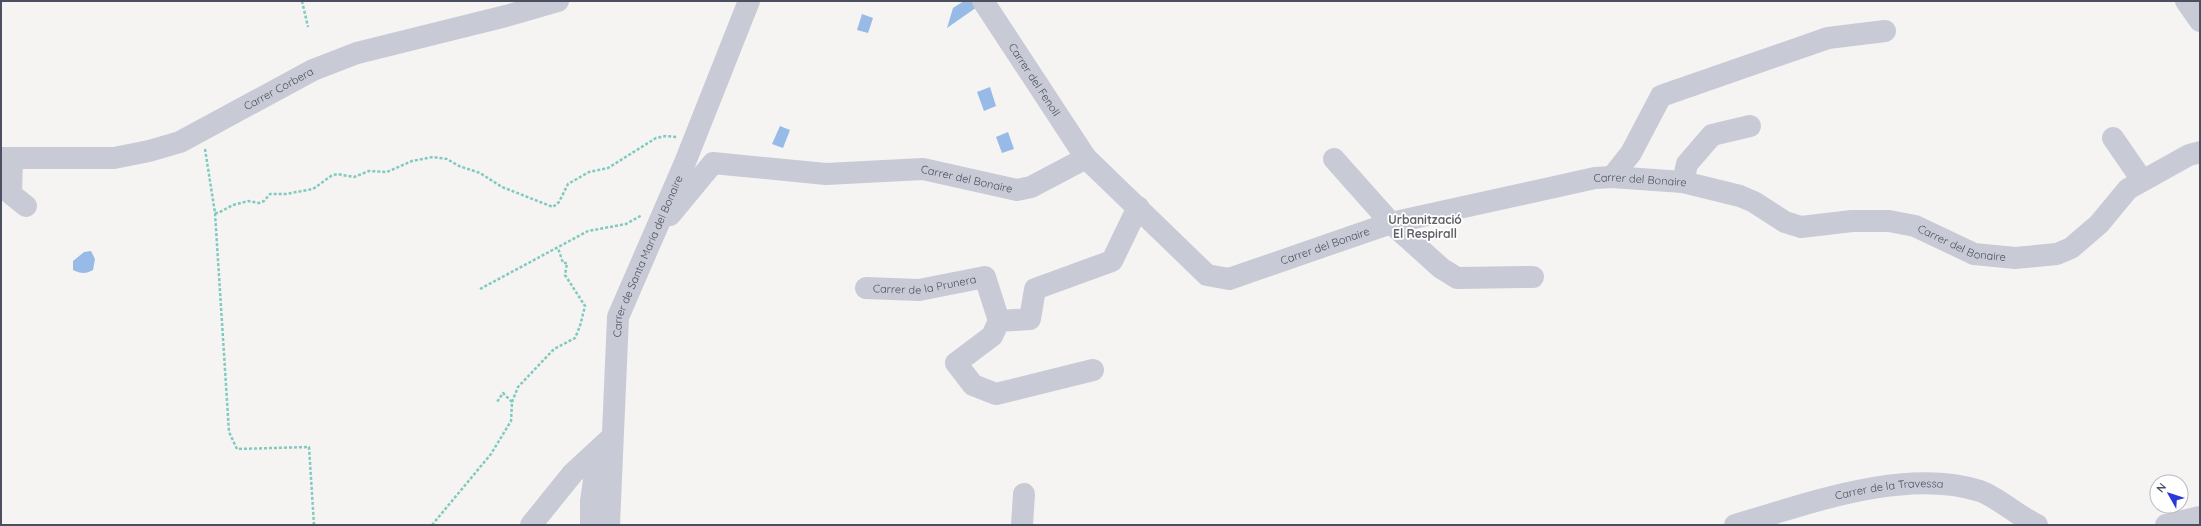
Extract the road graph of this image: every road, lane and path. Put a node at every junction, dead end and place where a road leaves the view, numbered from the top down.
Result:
1 (302, 1) edge
2 (558, 1) edge
3 (749, 1) edge
4 (983, 1) edge
5 (2186, 1) edge
6 (2200, 21) edge
7 (308, 27) dead end
8 (1885, 31) dead end
9 (1750, 126) dead end
10 (202, 131) junction
11 (695, 137) junction
12 (2113, 138) dead end
13 (2200, 152) edge
14 (7, 158) edge
15 (1086, 158) junction
16 (1334, 160) dead end
17 (1612, 177) junction
18 (2142, 180) junction
19 (1684, 182) junction
20 (667, 203) junction
21 (26, 206) dead end
22 (1138, 207) junction
23 (215, 213) junction
24 (1391, 223) junction
25 (653, 235) junction
26 (558, 248) junction
27 (1533, 277) dead end
28 (866, 288) dead end
29 (480, 289) dead end
30 (999, 321) junction
31 (1093, 370) dead end
32 (497, 402) dead end
33 (512, 402) junction
34 (605, 444) junction
35 (556, 493) junction
36 (1024, 494) dead end
37 (603, 511) edge
38 (2200, 517) edge
39 (314, 525) edge
40 (432, 525) edge
41 (531, 525) edge
42 (591, 525) edge
43 (1022, 525) edge
44 (1735, 525) edge
45 (2037, 525) edge
46 (2166, 525) edge

1 - 7 path
2 - 10 street, Carrer Corbera
3 - 11 street, Carrer de Santa María del Bonaire
4 - 15 street, Carrer del Fenoll
5 - 6 street
8 - 17 street
9 - 19 street
10 - 14 street, Carrer Corbera
10 - 23 path
11 - 20 street, Carrer de Santa María del Bonaire
11 - 23 path
12 - 18 street
13 - 18 street, Carrer del Bonaire
14 - 21 street
15 - 22 street, Carrer del Bonaire
15 - 25 street, Carrer del Bonaire
16 - 24 street
17 - 19 street, Carrer del Bonaire
17 - 24 street, Carrer del Bonaire
18 - 19 street, Carrer del Bonaire
20 - 25 street, Carrer de Santa María del Bonaire
20 - 26 path
22 - 24 street, Carrer del Bonaire
22 - 30 street
23 - 39 path
24 - 27 street
25 - 34 street, Carrer de Santa María del Bonaire
26 - 29 path
26 - 33 path
28 - 30 street, Carrer de la Prunera
30 - 31 street
32 - 33 path
33 - 40 path
34 - 35 street
34 - 37 street, Carrer de Santa María del Bonaire
35 - 37 street
35 - 41 street
36 - 43 street
37 - 42 street, Carrer de Santa María del Bonaire
38 - 46 street
44 - 45 street, Carrer de la Travessa

